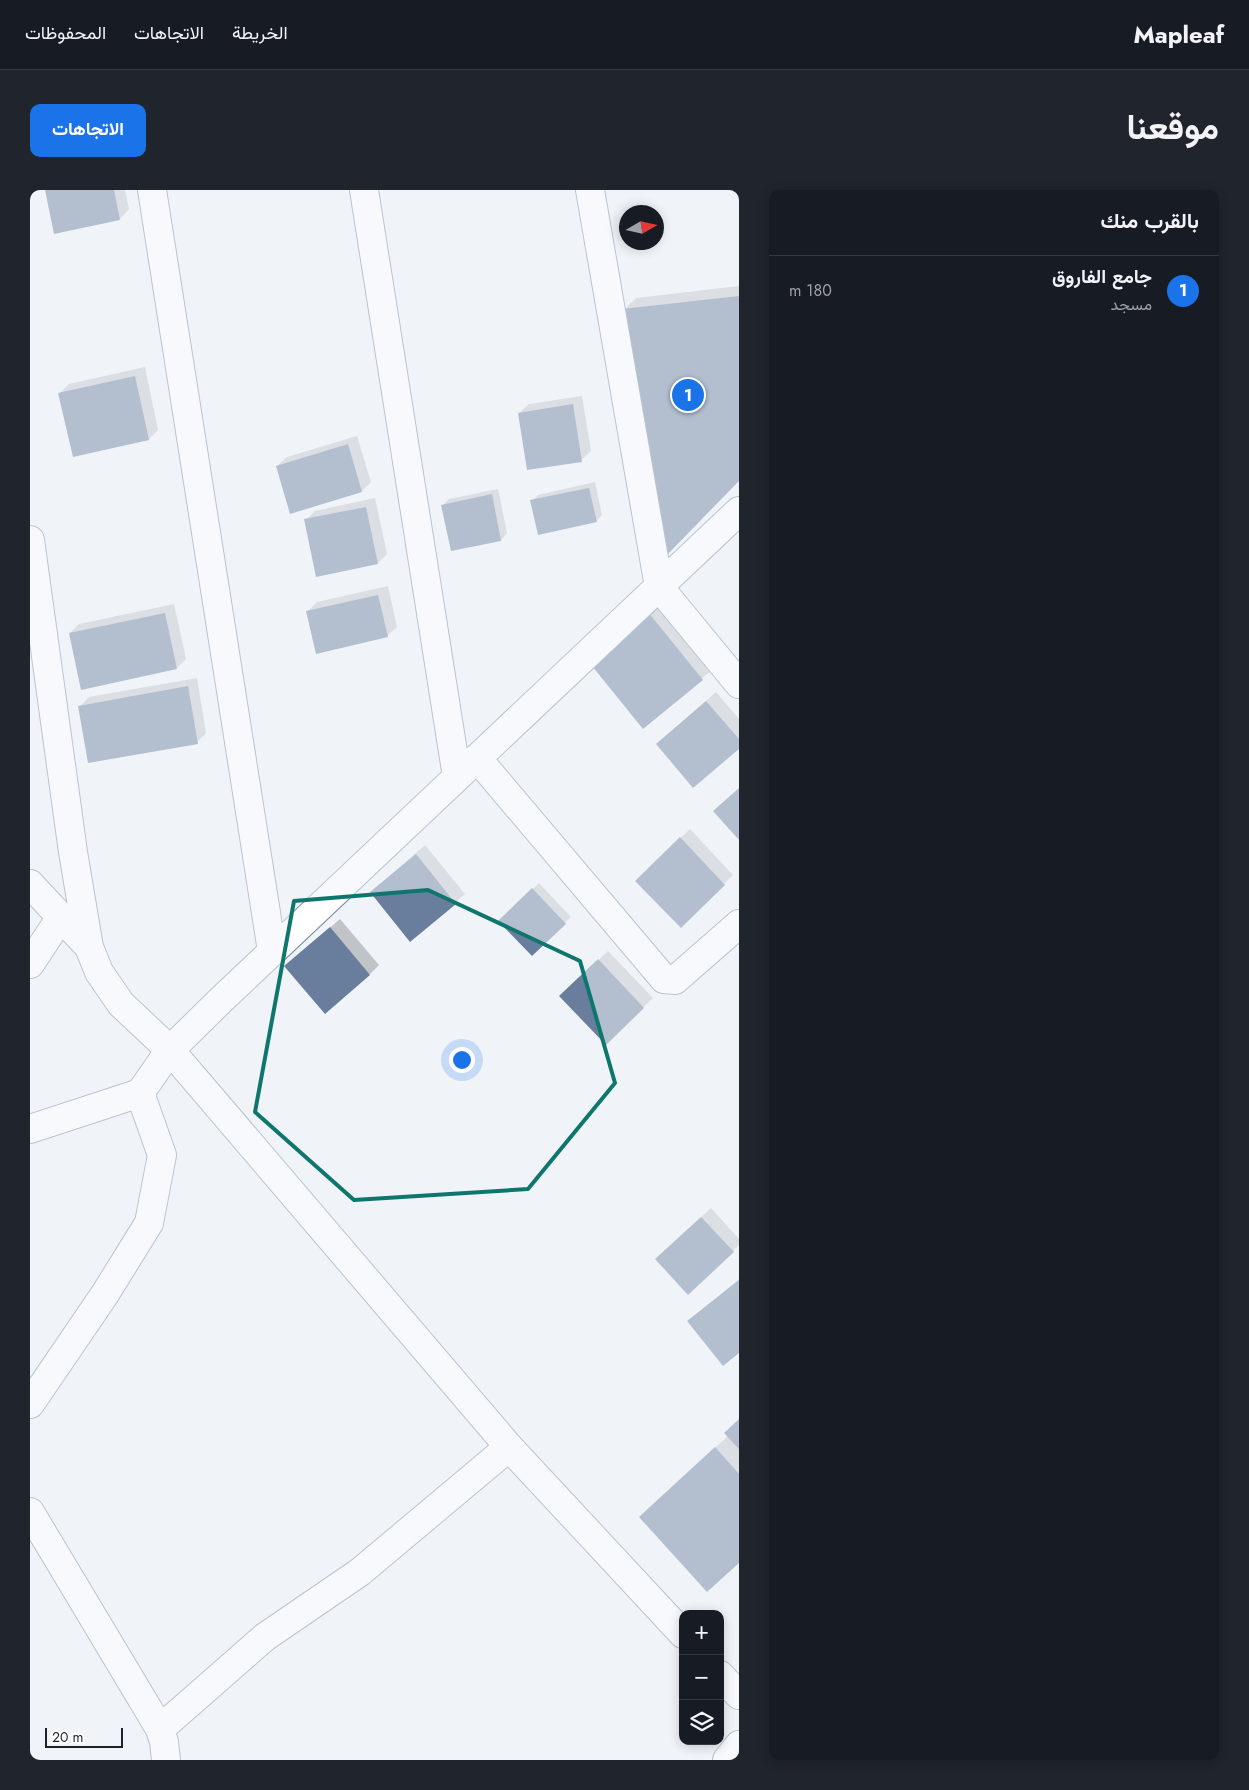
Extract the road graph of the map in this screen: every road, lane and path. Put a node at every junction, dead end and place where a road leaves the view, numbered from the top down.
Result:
1 (152, 190) edge
2 (364, 190) edge
3 (590, 190) edge
4 (739, 511) edge
5 (30, 540) edge
6 (659, 587) junction
7 (739, 684) edge
8 (477, 758) junction
9 (457, 777) junction
10 (30, 884) edge
11 (61, 916) junction
12 (739, 924) edge
13 (89, 947) junction
14 (272, 951) junction
15 (30, 964) edge
16 (170, 1050) junction
17 (140, 1093) junction
18 (33, 1131) edge
19 (30, 1404) edge
20 (508, 1447) junction
21 (30, 1512) edge
22 (679, 1630) edge
23 (724, 1679) edge
24 (739, 1695) edge
25 (160, 1729) junction
26 (739, 1745) edge
27 (166, 1760) edge
28 (727, 1760) edge

1 - 14 street
2 - 9 street
3 - 6 street
4 - 6 street
5 - 13 street
6 - 7 street
6 - 8 street
8 - 9 street
8 - 12 street
9 - 14 street
10 - 11 street
11 - 13 street
11 - 15 street
13 - 16 street
14 - 16 street
16 - 17 street
16 - 20 street
17 - 18 street
17 - 19 street
20 - 22 street
20 - 25 street
21 - 25 street
23 - 24 street
25 - 27 street
26 - 28 street

